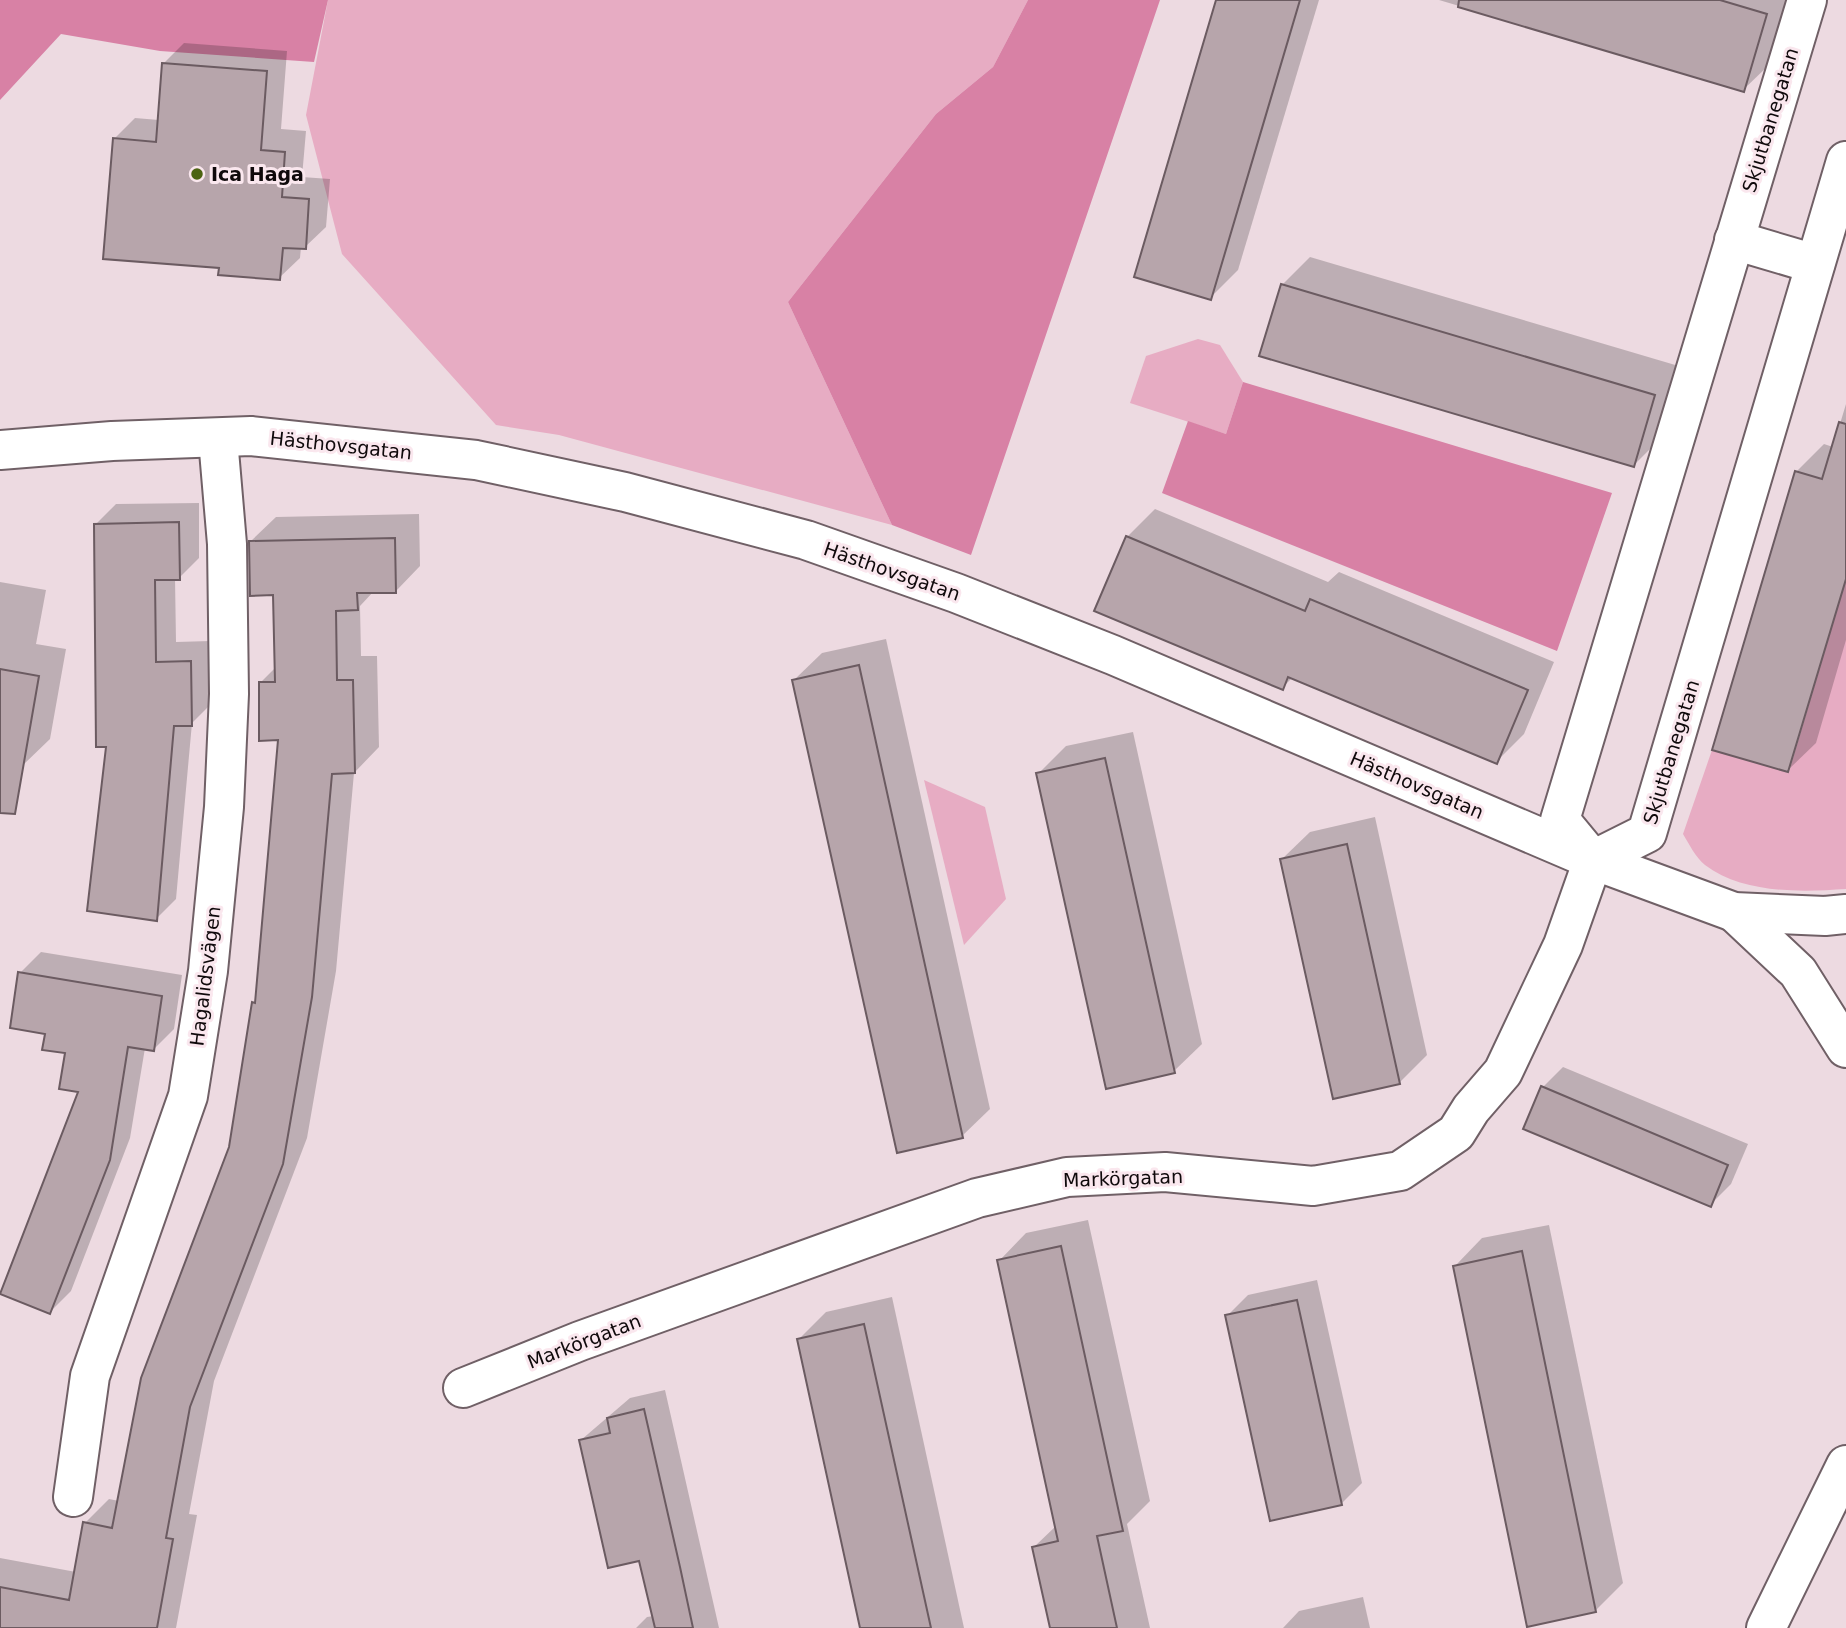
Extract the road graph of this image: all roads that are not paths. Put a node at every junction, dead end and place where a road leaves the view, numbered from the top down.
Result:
1 (1807, 0) edge
2 (1846, 161) edge
3 (1734, 240) junction
4 (1815, 264) junction
5 (218, 439) junction
6 (0, 450) edge
7 (1593, 860) junction
8 (1734, 912) junction
9 (1846, 914) edge
10 (1846, 1048) edge
11 (463, 1388) dead end
12 (1846, 1465) edge
13 (73, 1497) dead end
14 (1766, 1628) edge

1 - 3 street, Skjutbanegatan
2 - 4 street, Skjutbanegatan
3 - 4 street
3 - 7 street, Skjutbanegatan
4 - 7 street, Skjutbanegatan
5 - 6 street, Hästhovsgatan
5 - 7 street, Hästhovsgatan
5 - 13 street, Hagalidsvägen
7 - 8 street, Hästhovsgatan
7 - 11 street, Markörgatan
8 - 9 street, Hästhovsgatan
8 - 10 street, Hästhovsgatan
12 - 14 street

